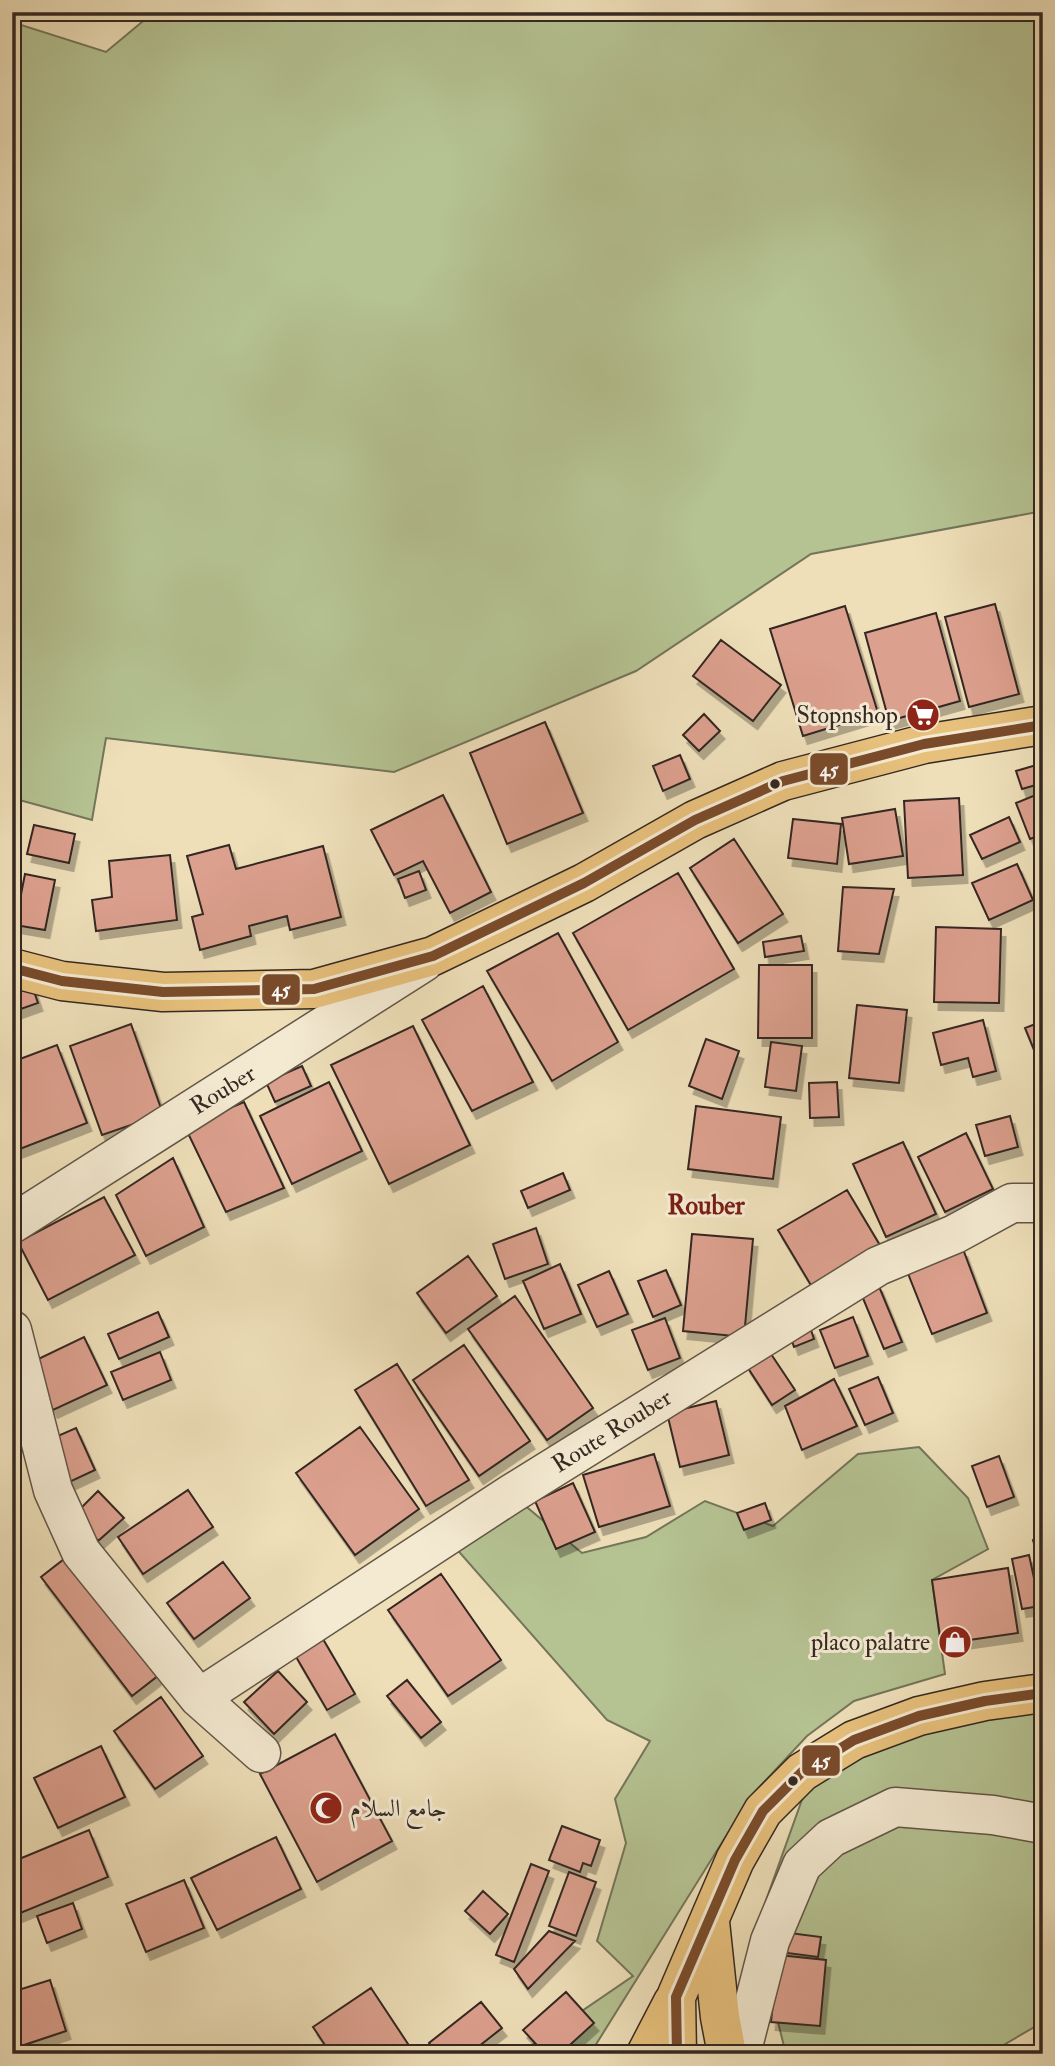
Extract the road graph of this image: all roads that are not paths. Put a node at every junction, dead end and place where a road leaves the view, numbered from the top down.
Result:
1 (1043, 725) edge
2 (433, 956) junction
3 (12, 968) edge
4 (1043, 1203) edge
5 (12, 1224) edge
6 (12, 1330) edge
7 (1043, 1693) edge
8 (199, 1698) junction
9 (261, 1753) dead end
10 (1043, 1824) edge
11 (709, 1920) junction
12 (676, 1997) junction
13 (646, 2054) edge
14 (677, 2054) edge
15 (727, 2054) edge
16 (741, 2054) edge

1 - 2 main road
2 - 3 main road
2 - 5 street, Rouber
4 - 8 street, Route Rouber
6 - 8 street
7 - 11 main road
8 - 9 street
10 - 16 street
11 - 12 main road
11 - 15 main road
12 - 13 main road
12 - 14 main road

